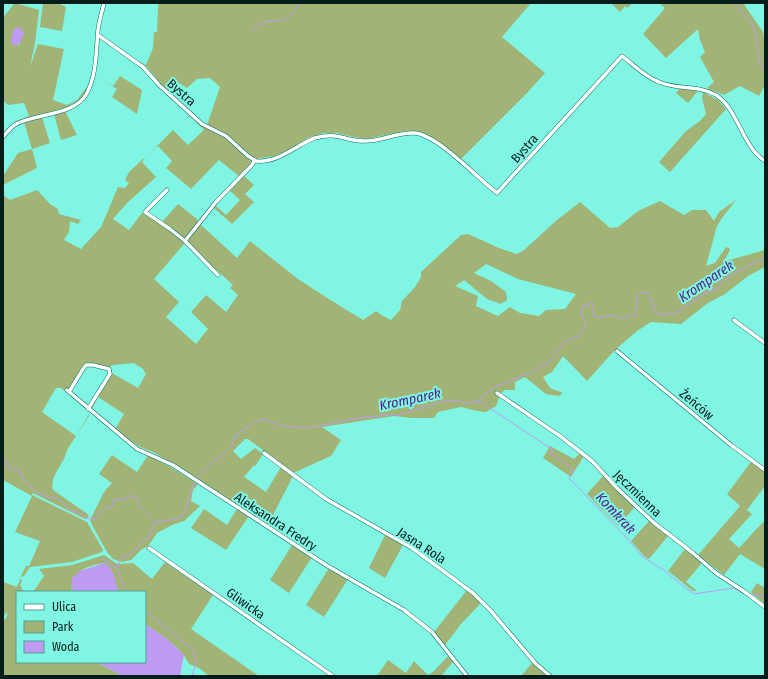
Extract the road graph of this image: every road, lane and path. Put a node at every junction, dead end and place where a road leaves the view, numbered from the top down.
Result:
1 (104, 3) edge
2 (98, 35) junction
3 (3, 137) edge
4 (255, 160) junction
5 (765, 161) edge
6 (167, 190) dead end
7 (185, 241) junction
8 (218, 274) dead end
9 (734, 320) dead end
10 (765, 344) edge
11 (617, 352) dead end
12 (497, 393) dead end
13 (88, 409) junction
14 (264, 453) dead end
15 (765, 470) edge
16 (149, 548) dead end
17 (765, 607) edge
18 (333, 676) edge
19 (467, 676) edge
20 (550, 676) edge

1 - 2 street
2 - 3 street
2 - 4 street, Bystra
4 - 5 street, Bystra
4 - 7 street
6 - 7 street
7 - 8 street
9 - 10 street
11 - 15 street, Żeńców
12 - 17 street, Jęczmienna
13 - 13 street, Aleksandra Fredry
13 - 19 street, Aleksandra Fredry
14 - 20 street, Jasna Rola
16 - 18 street, Gliwicka

